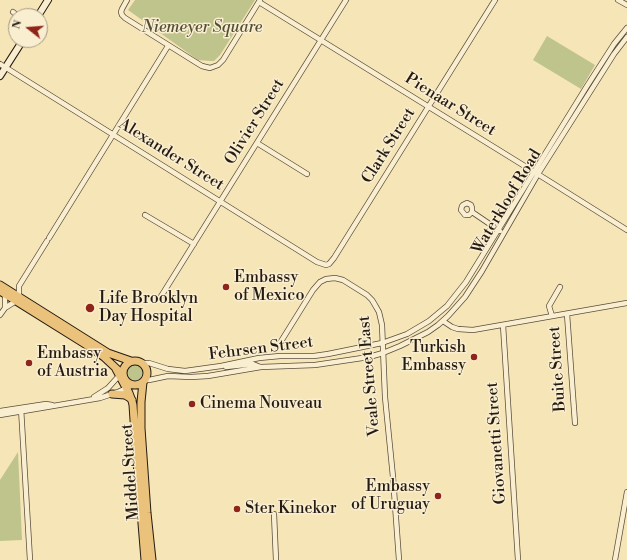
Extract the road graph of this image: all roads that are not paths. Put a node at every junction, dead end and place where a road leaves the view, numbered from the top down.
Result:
1 (127, 0) edge
2 (346, 0) edge
3 (495, 0) edge
4 (260, 1) edge
5 (619, 1) edge
6 (627, 5) edge
7 (627, 8) edge
8 (627, 28) edge
9 (627, 37) edge
10 (321, 40) junction
11 (168, 46) junction
12 (17, 48) edge
13 (3, 66) edge
14 (0, 76) edge
15 (428, 107) junction
16 (573, 113) junction
17 (113, 134) junction
18 (257, 143) junction
19 (536, 173) junction
20 (307, 174) dead end
21 (220, 202) junction
22 (472, 212) dead end
23 (145, 215) dead end
24 (499, 230) junction
25 (627, 230) edge
26 (503, 233) junction
27 (194, 244) junction
28 (484, 254) junction
29 (489, 258) junction
30 (329, 264) joint
31 (0, 285) edge
32 (19, 286) junction
33 (560, 287) dead end
34 (4, 292) edge
35 (160, 298) dead end
36 (18, 299) junction
37 (627, 304) edge
38 (5, 308) junction
39 (567, 314) junction
40 (0, 315) edge
41 (552, 316) junction
42 (443, 321) junction
43 (503, 325) junction
44 (280, 343) dead end
45 (382, 343) junction
46 (383, 353) junction
47 (131, 361) junction
48 (142, 363) junction
49 (221, 366) junction
50 (261, 368) junction
51 (120, 373) junction
52 (143, 381) junction
53 (129, 385) junction
54 (112, 394) junction
55 (88, 400) junction
56 (132, 400) junction
57 (21, 410) junction
58 (0, 412) edge
59 (134, 414) junction
60 (0, 415) edge
61 (575, 423) dead end
62 (627, 492) edge
63 (274, 514) dead end
64 (30, 560) edge
65 (145, 560) edge
66 (152, 560) edge
67 (276, 560) edge
68 (399, 560) edge
69 (518, 560) edge
70 (615, 560) edge

1 - 11 street
2 - 10 street, Olivier Street
3 - 15 street, Clark Street
4 - 10 street, Pienaar Street
4 - 11 street
5 - 6 street
5 - 7 street
8 - 16 street, Waterkloof Road
9 - 16 street, Waterkloof Road
10 - 15 street, Pienaar Street
10 - 18 street, Olivier Street
11 - 17 street
12 - 13 main road
13 - 14 main road
13 - 17 street, Alexander Street
15 - 19 street, Pienaar Street
15 - 30 street, Clark Street
16 - 19 street, Waterkloof Road
17 - 21 street, Alexander Street
17 - 32 street
18 - 20 street
18 - 21 street, Olivier Street
19 - 24 street, Waterkloof Road
19 - 25 street, Pienaar Street
19 - 26 street, Waterkloof Road
21 - 27 street, Olivier Street
21 - 30 street, Alexander Street
22 - 24 street
23 - 27 street
24 - 26 street
24 - 28 street, Waterkloof Road
26 - 29 street, Waterkloof Road
27 - 35 street, Olivier Street
28 - 29 street
28 - 45 street, Waterkloof Road
29 - 42 street, Waterkloof Road
31 - 34 main road
32 - 34 street
32 - 36 street
33 - 41 street
34 - 36 main road
34 - 38 street
36 - 38 street
36 - 47 main road
36 - 51 main road, Middel Street
37 - 39 street
38 - 40 street
39 - 41 street
39 - 61 street, Buite Street
41 - 43 street
42 - 43 street
42 - 46 street, Waterkloof Road
43 - 69 street, Giovanetti Street
44 - 45 street, Veale Street East
45 - 46 street, Veale Street East
45 - 49 street, Fehrsen Street
46 - 50 street, Fehrsen Street
46 - 68 street, Veale Street East
47 - 48 main road
47 - 51 main road
48 - 49 street, Fehrsen Street
48 - 52 main road
49 - 50 street
50 - 52 street, Fehrsen Street
51 - 53 main road, Middel Street
51 - 55 street
52 - 53 main road
52 - 66 main road, Middel Street
53 - 54 street
53 - 56 main road, Middel Street
53 - 59 main road, Middel Street
54 - 55 street
54 - 56 main road
55 - 57 street
56 - 59 main road, Middel Street
57 - 58 street
57 - 60 street
57 - 64 street
59 - 65 main road, Middel Street
62 - 70 street
63 - 67 street

